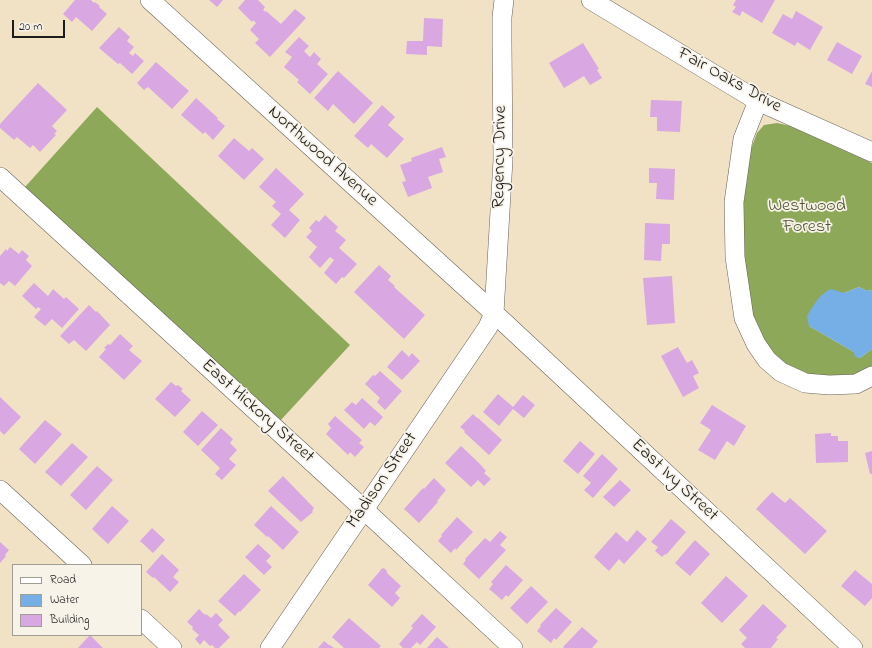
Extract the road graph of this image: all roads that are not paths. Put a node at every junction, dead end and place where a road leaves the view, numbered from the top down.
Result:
1 (150, 0) edge
2 (504, 0) edge
3 (591, 0) edge
4 (758, 101) junction
5 (872, 152) edge
6 (0, 177) edge
7 (494, 313) junction
8 (872, 376) edge
9 (0, 490) edge
10 (364, 509) junction
11 (81, 564) edge
12 (142, 620) edge
13 (172, 648) edge
14 (270, 648) edge
15 (513, 648) edge
16 (854, 648) edge

1 - 7 street, Northwood Avenue
2 - 7 street, Regency Drive
3 - 4 street, Fair Oaks Drive
4 - 5 street, Fair Oaks Drive
4 - 8 street
6 - 10 street, East Hickory Street
7 - 10 street, Madison Street
7 - 16 street, East Ivy Street
9 - 11 street
10 - 14 street, Madison Street
10 - 15 street, East Hickory Street
12 - 13 street

